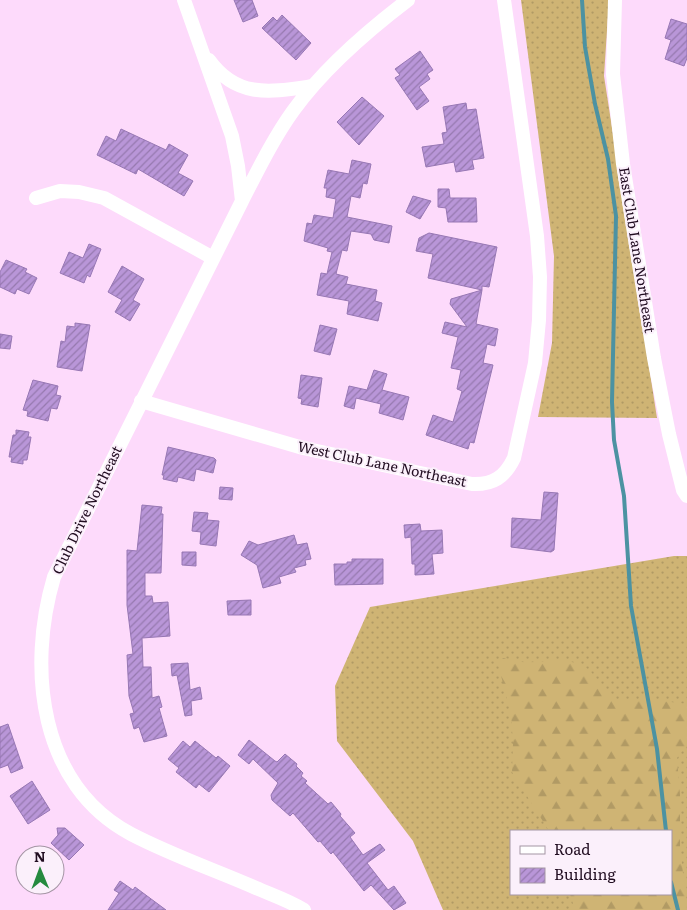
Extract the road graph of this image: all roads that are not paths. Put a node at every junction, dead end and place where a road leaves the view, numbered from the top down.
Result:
1 (184, 0) edge
2 (408, 0) edge
3 (504, 0) edge
4 (616, 0) edge
5 (200, 46) junction
6 (313, 86) junction
7 (36, 198) dead end
8 (242, 201) junction
9 (213, 258) junction
10 (141, 401) junction
11 (687, 496) edge
12 (304, 910) edge

1 - 5 street
2 - 6 street, Club Drive Northeast
3 - 10 street, West Club Lane Northeast
4 - 11 street, East Club Lane Northeast
5 - 6 street
5 - 8 street
6 - 8 street, Club Drive Northeast
7 - 9 street
8 - 9 street, Club Drive Northeast
9 - 10 street, Club Drive Northeast
10 - 12 street, Club Drive Northeast

